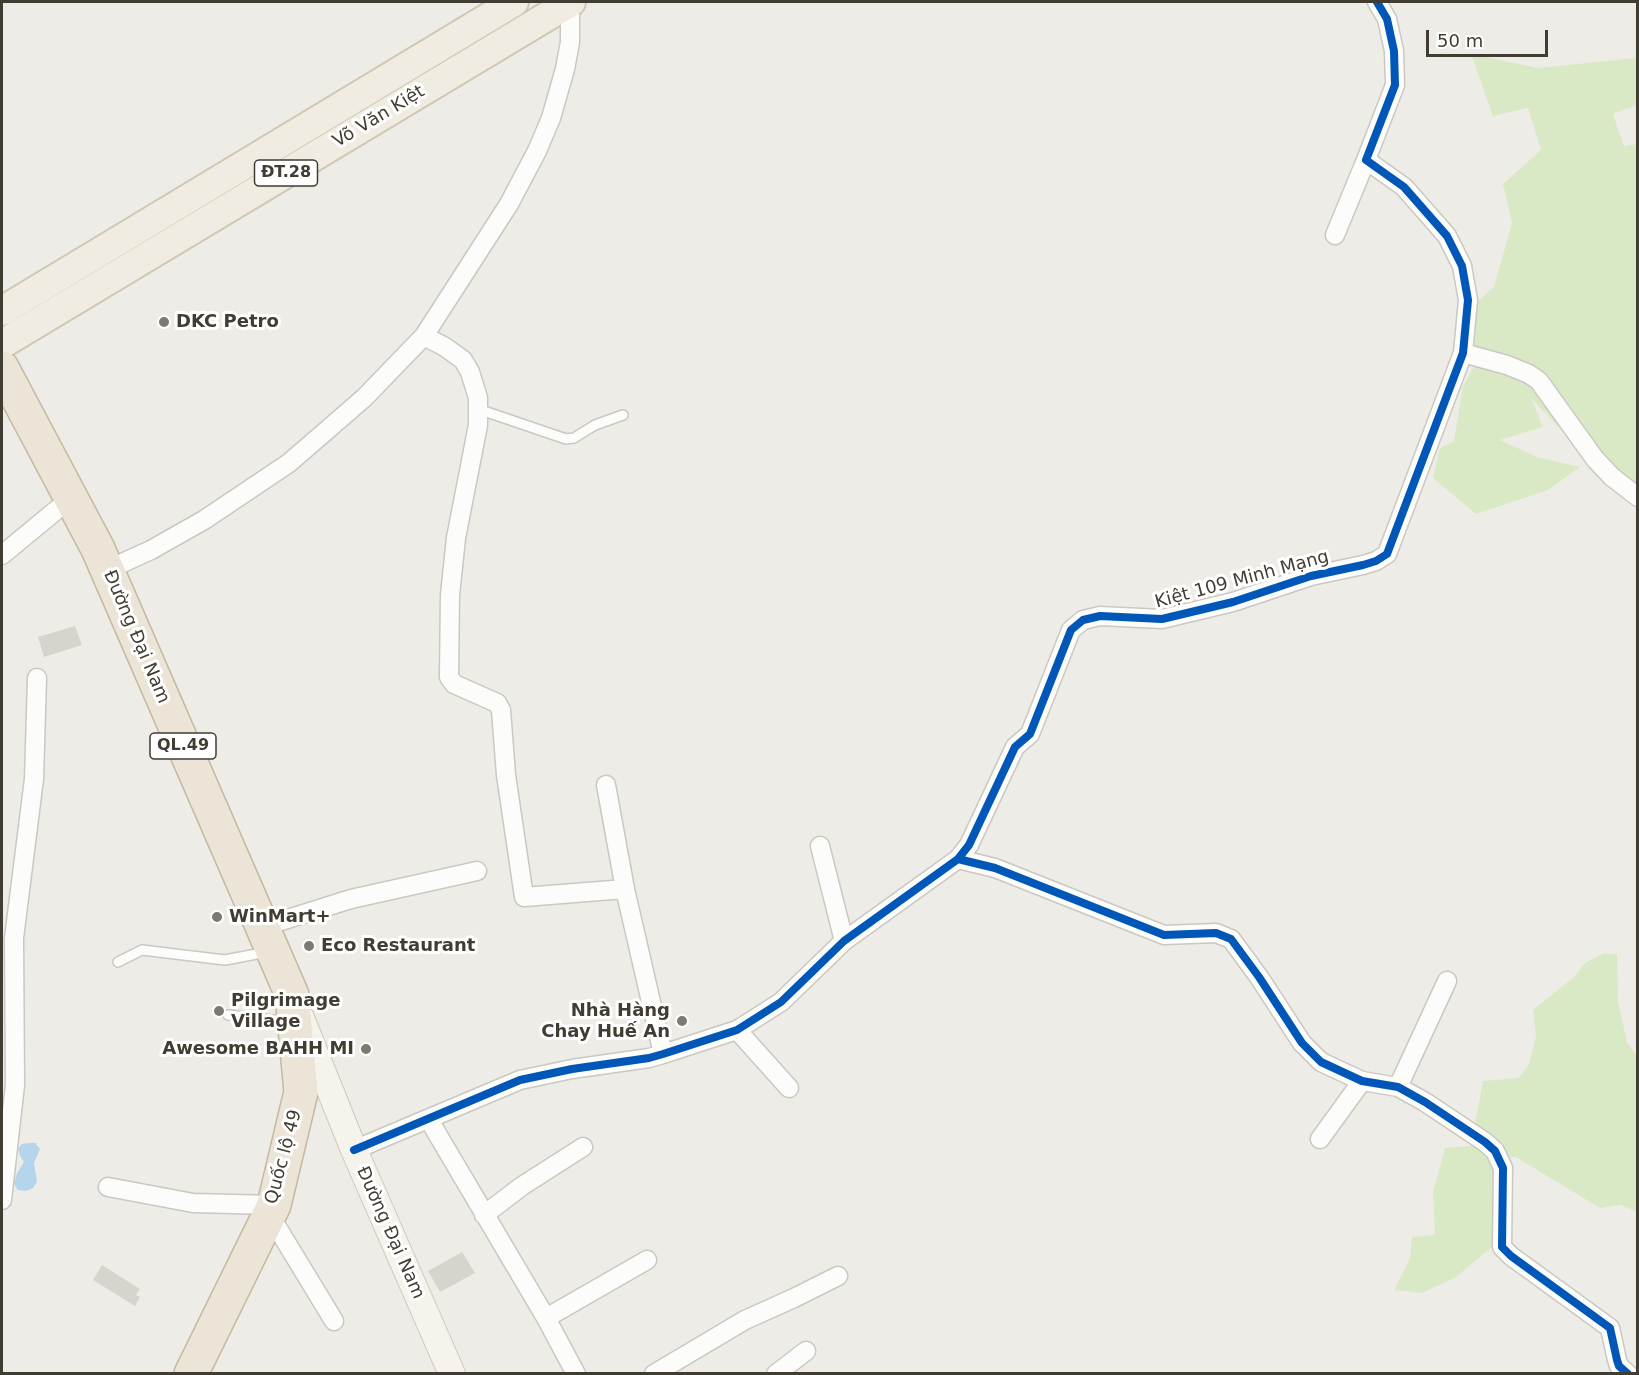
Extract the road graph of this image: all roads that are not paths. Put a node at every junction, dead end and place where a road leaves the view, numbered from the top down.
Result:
1 (514, 2) edge
2 (571, 2) edge
3 (1377, 2) edge
4 (403, 69) junction
5 (418, 94) junction
6 (1366, 160) junction
7 (1335, 235) dead end
8 (2, 311) edge
9 (424, 336) junction
10 (2, 344) edge
11 (1463, 352) junction
12 (2, 368) edge
13 (478, 409) junction
14 (623, 415) dead end
15 (1638, 497) edge
16 (71, 498) junction
17 (2, 555) edge
18 (107, 570) junction
19 (37, 678) dead end
20 (606, 785) dead end
21 (820, 846) dead end
22 (958, 859) junction
23 (477, 871) dead end
24 (625, 889) junction
25 (267, 939) junction
26 (844, 941) junction
27 (118, 962) dead end
28 (1447, 981) dead end
29 (293, 1009) junction
30 (228, 1015) dead end
31 (736, 1030) junction
32 (663, 1054) junction
33 (1362, 1081) junction
34 (1398, 1087) junction
35 (789, 1088) dead end
36 (429, 1120) junction
37 (1320, 1138) dead end
38 (583, 1147) dead end
39 (354, 1150) junction
40 (108, 1187) dead end
41 (2, 1200) edge
42 (271, 1209) junction
43 (484, 1215) junction
44 (646, 1260) dead end
45 (838, 1276) dead end
46 (546, 1318) junction
47 (334, 1321) dead end
48 (806, 1352) dead end
49 (191, 1374) edge
50 (452, 1374) edge
51 (576, 1374) edge
52 (654, 1374) edge
53 (776, 1374) edge
54 (1628, 1374) edge

1 - 4 main road, Võ Văn Kiệt / ĐT.28
2 - 5 main road, Võ Văn Kiệt / ĐT.28
2 - 9 street
3 - 6 street
4 - 5 main road
4 - 8 main road, Võ Văn Kiệt / ĐT.28
5 - 10 main road, Võ Văn Kiệt / ĐT.28
6 - 7 street
6 - 11 street, Kiệt 109 Minh Mạng
9 - 13 street
9 - 18 street
11 - 15 street
11 - 22 street, Kiệt 109 Minh Mạng
12 - 16 highway, QL.49
13 - 14 lane
13 - 24 street
16 - 17 street
16 - 18 highway, Đường Đại Nam / QL.49
18 - 25 highway, Đường Đại Nam / QL.49
19 - 41 street
20 - 24 street
21 - 26 street
22 - 26 street, Kiệt 109 Minh Mạng
22 - 33 street
23 - 25 street
24 - 32 street
25 - 27 lane
25 - 29 highway, Đường Đại Nam / QL.49
26 - 31 street, Kiệt 109 Minh Mạng
28 - 34 street
29 - 30 lane
29 - 39 street, Đường Đại Nam
29 - 42 highway, Quốc lộ 49 / QL.49
31 - 32 street, Kiệt 109 Minh Mạng
31 - 35 street
32 - 36 street, Kiệt 109 Minh Mạng
33 - 34 street
33 - 37 street
34 - 54 street
36 - 39 street, Kiệt 109 Minh Mạng
36 - 43 street
38 - 43 street
39 - 50 street, Đường Đại Nam
40 - 42 street
42 - 47 street
42 - 49 highway, Quốc lộ 49 / QL.49
43 - 46 street
44 - 46 street
45 - 52 street
46 - 51 street
48 - 53 street

